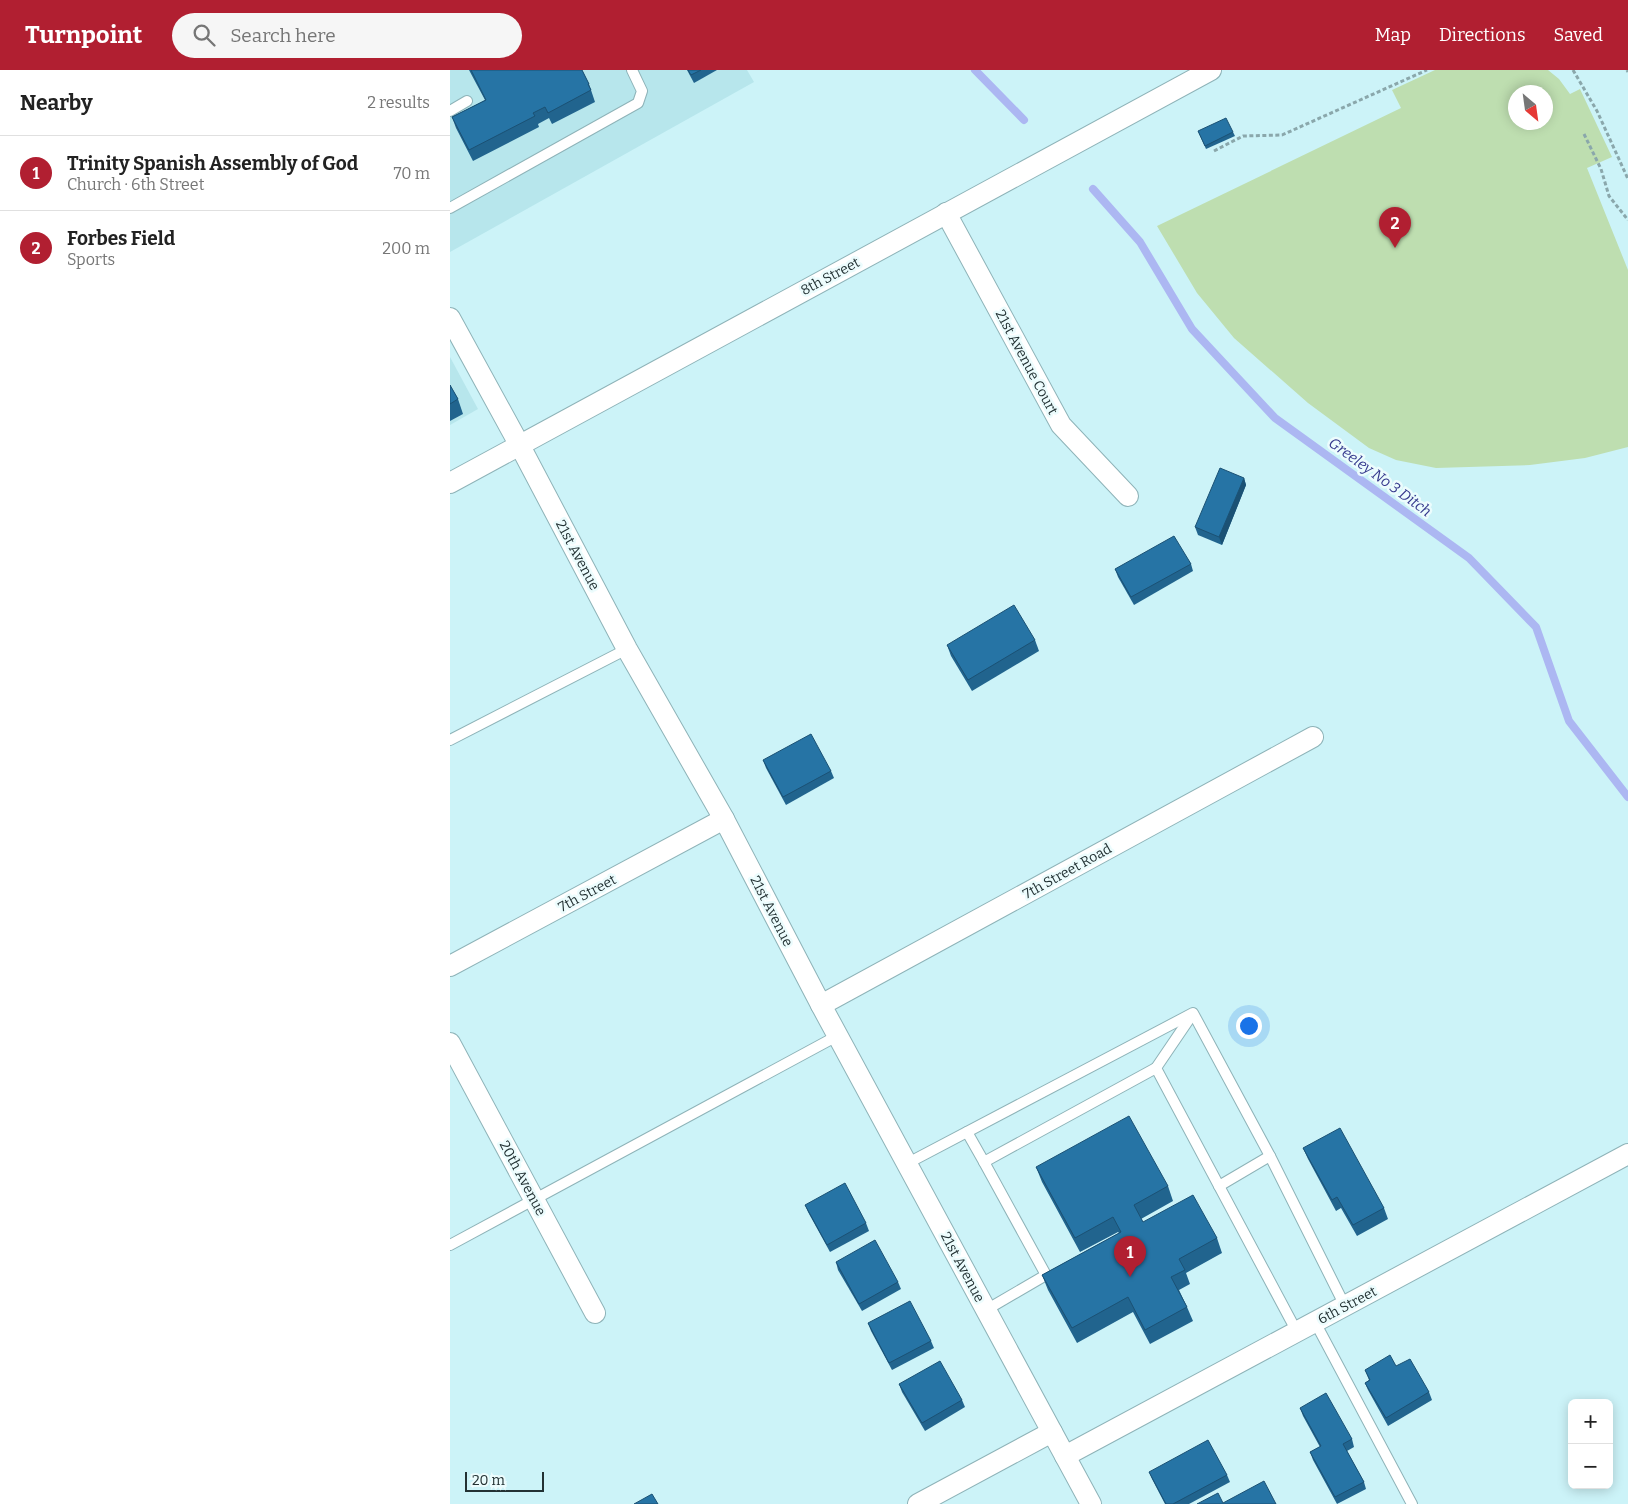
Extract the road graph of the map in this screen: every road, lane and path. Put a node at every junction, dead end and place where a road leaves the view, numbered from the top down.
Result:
1 (632, 70) edge
2 (1211, 70) edge
3 (1427, 70) edge
4 (1574, 70) edge
5 (467, 101) dead end
6 (450, 111) edge
7 (1584, 134) dead end
8 (1214, 151) dead end
9 (1628, 178) edge
10 (450, 208) edge
11 (946, 213) junction
12 (1628, 220) edge
13 (450, 318) edge
14 (520, 444) junction
15 (450, 483) edge
16 (1128, 496) dead end
17 (627, 648) junction
18 (1313, 737) dead end
19 (450, 740) edge
20 (724, 819) junction
21 (450, 966) edge
22 (821, 1005) junction
23 (1193, 1013) junction
24 (837, 1036) junction
25 (450, 1043) edge
26 (1156, 1068) junction
27 (967, 1132) junction
28 (1628, 1154) edge
29 (1270, 1156) junction
30 (984, 1162) junction
31 (908, 1163) junction
32 (1219, 1186) junction
33 (534, 1199) junction
34 (450, 1245) edge
35 (1345, 1306) junction
36 (986, 1310) junction
37 (595, 1312) dead end
38 (1315, 1322) junction
39 (1297, 1332) junction
40 (1052, 1432) junction
41 (1065, 1456) junction
42 (918, 1504) edge
43 (1092, 1504) edge
44 (1412, 1504) edge

1 - 10 lane
2 - 11 street, 8th Street
3 - 8 path
4 - 9 path
5 - 6 lane
7 - 12 path
11 - 14 street, 8th Street
11 - 16 street, 21st Avenue Court
13 - 14 street, 21st Avenue
14 - 15 street, 8th Street
14 - 17 street, 21st Avenue
17 - 19 lane
17 - 20 street, 21st Avenue
18 - 22 street, 7th Street Road
20 - 21 street, 7th Street
20 - 22 street, 21st Avenue
22 - 24 street, 21st Avenue
23 - 26 lane
23 - 27 lane
23 - 29 lane
24 - 31 street, 21st Avenue
24 - 33 lane
25 - 33 street, 20th Avenue
26 - 30 lane
26 - 32 lane
27 - 30 lane
27 - 31 lane
28 - 35 street, 6th Street
29 - 32 lane
29 - 35 lane
30 - 36 lane
31 - 36 street, 21st Avenue
32 - 39 lane
33 - 34 lane
33 - 37 street, 20th Avenue
35 - 38 street, 6th Street
36 - 40 street, 21st Avenue
38 - 39 street, 6th Street
38 - 44 lane
39 - 41 street, 6th Street
40 - 41 street, 21st Avenue
40 - 42 street
41 - 43 street, 21st Avenue

